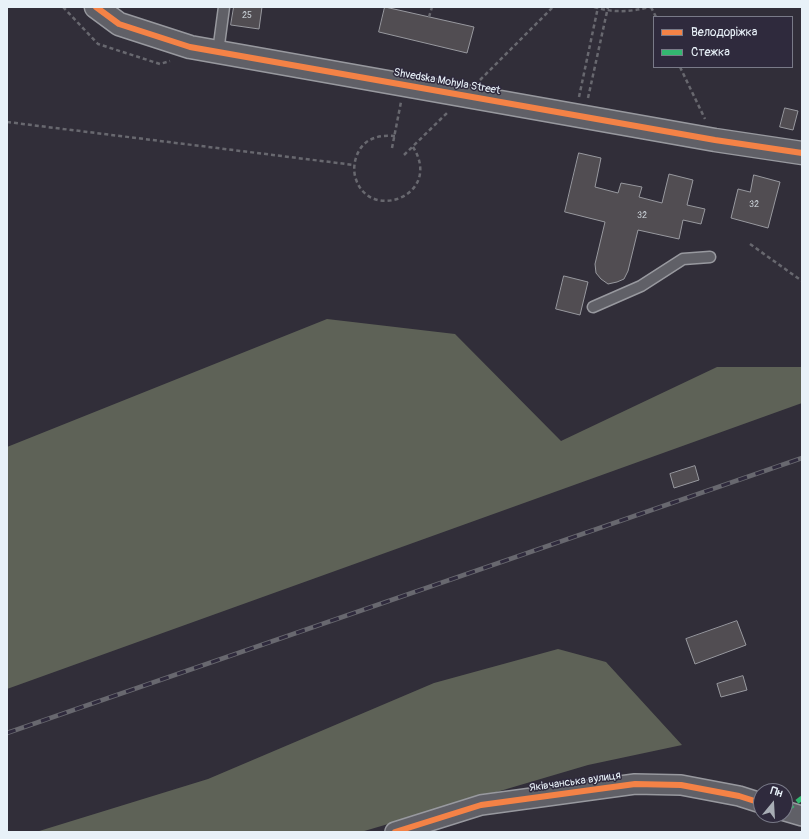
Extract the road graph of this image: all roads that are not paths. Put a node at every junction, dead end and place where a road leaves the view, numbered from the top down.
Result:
1 (96, 7) edge
2 (224, 7) edge
3 (218, 52) junction
4 (802, 153) edge
5 (710, 257) dead end
6 (593, 308) dead end
7 (753, 800) edge
8 (395, 832) edge

1 - 3 street, Shvedska Mohyla Street
2 - 3 lane
3 - 4 street, Shvedska Mohyla Street
5 - 6 lane
7 - 8 street, Яківчанська вулиця

